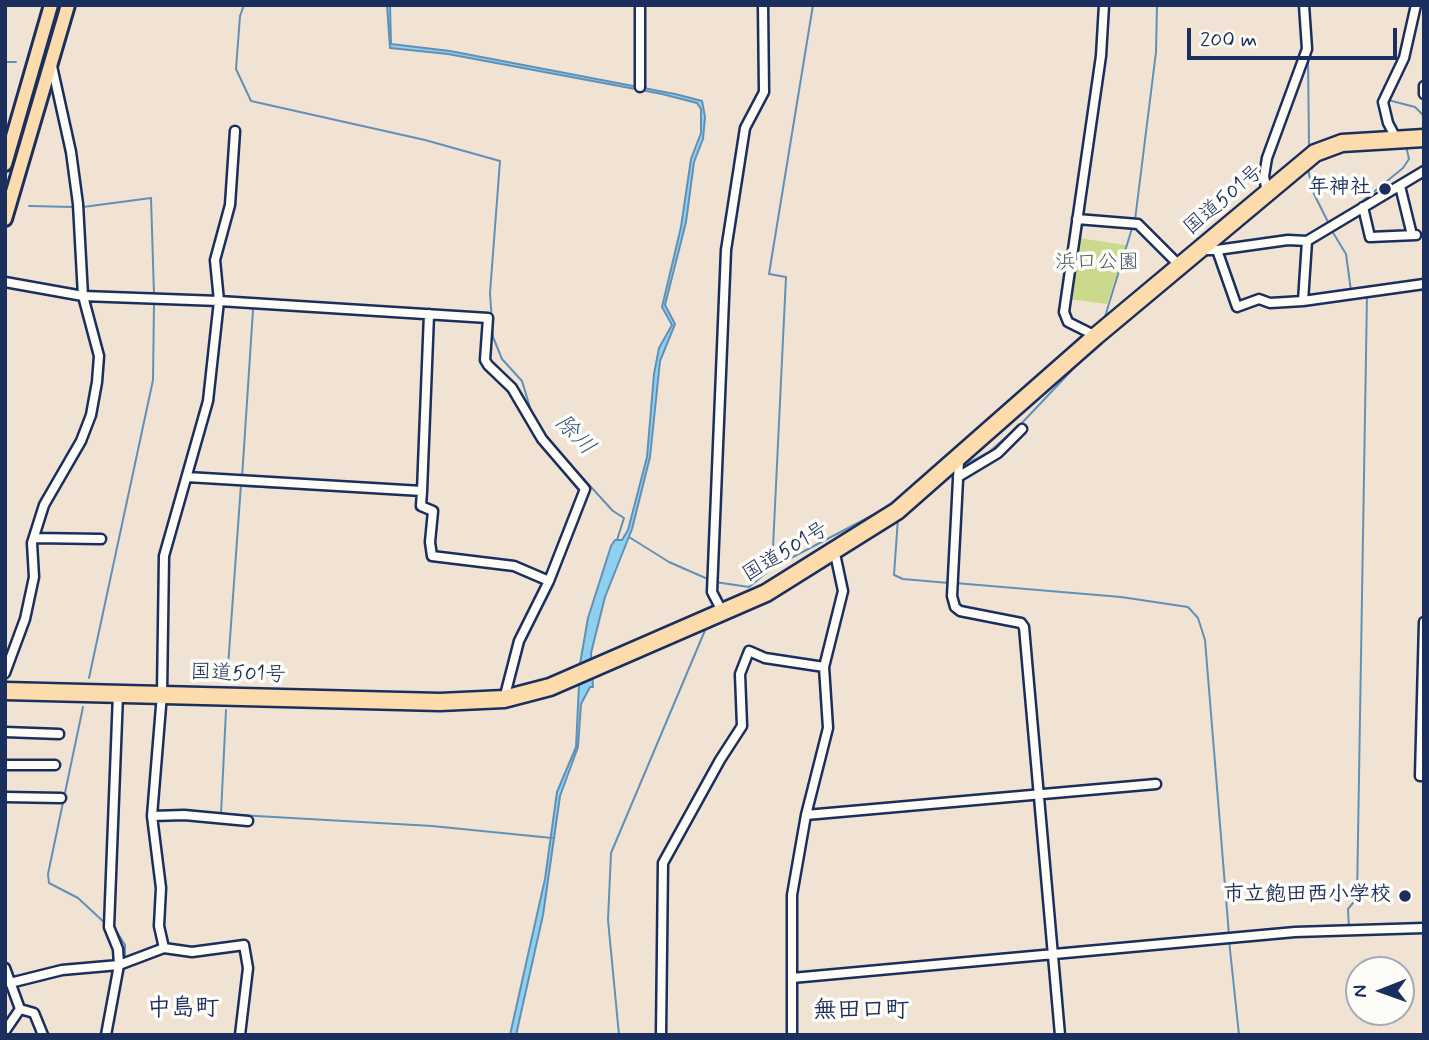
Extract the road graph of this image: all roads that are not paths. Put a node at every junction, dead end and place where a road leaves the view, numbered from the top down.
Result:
1 (51, 5) edge
2 (68, 5) edge
3 (640, 5) edge
4 (764, 5) edge
5 (1104, 5) edge
6 (1304, 5) edge
7 (1416, 5) edge
8 (52, 62) junction
9 (1424, 86) edge
10 (640, 87) dead end
11 (1424, 94) edge
12 (235, 131) dead end
13 (1424, 138) edge
14 (1397, 140) junction
15 (5, 164) edge
16 (1424, 171) edge
17 (1400, 186) junction
18 (1267, 192) junction
19 (1363, 207) junction
20 (5, 219) edge
21 (1077, 219) junction
22 (1307, 241) junction
23 (1200, 250) junction
24 (1217, 250) junction
25 (1180, 266) junction
26 (5, 282) edge
27 (1424, 284) edge
28 (83, 296) junction
29 (219, 301) junction
30 (1303, 301) junction
31 (429, 314) junction
32 (1097, 336) junction
33 (1022, 429) dead end
34 (960, 453) junction
35 (187, 477) junction
36 (958, 477) junction
37 (422, 491) junction
38 (34, 538) junction
39 (101, 540) dead end
40 (834, 549) junction
41 (549, 581) junction
42 (722, 611) junction
43 (1424, 622) edge
44 (824, 667) junction
45 (5, 673) edge
46 (5, 691) edge
47 (118, 694) junction
48 (162, 694) junction
49 (504, 699) junction
50 (5, 732) edge
51 (59, 734) dead end
52 (5, 765) edge
53 (55, 765) dead end
54 (1424, 776) edge
55 (1156, 784) dead end
56 (1038, 794) junction
57 (5, 797) edge
58 (61, 797) dead end
59 (806, 815) junction
60 (152, 816) junction
61 (248, 821) dead end
62 (1424, 928) edge
63 (164, 948) junction
64 (1052, 954) junction
65 (119, 965) junction
66 (5, 968) edge
67 (792, 978) junction
68 (9, 984) junction
69 (20, 1009) junction
70 (5, 1031) edge
71 (43, 1035) edge
72 (106, 1035) edge
73 (240, 1035) edge
74 (661, 1035) edge
75 (792, 1035) edge
76 (1060, 1035) edge

1 - 15 main road
2 - 8 main road
3 - 10 street
4 - 42 street
5 - 21 street
6 - 18 street
7 - 14 street
8 - 20 main road
8 - 28 street
9 - 11 street
12 - 29 street
13 - 14 highway, 国道501号
14 - 18 highway, 国道501号
16 - 17 street
17 - 19 street
17 - 19 street
18 - 23 highway, 国道501号
19 - 22 street
21 - 25 street
21 - 32 street
22 - 24 street
22 - 30 street
23 - 24 street
23 - 25 highway, 国道501号
24 - 30 street
25 - 32 highway, 国道501号
26 - 28 street
27 - 30 street
28 - 29 street
28 - 38 street
29 - 31 street
29 - 35 street
31 - 37 street
31 - 41 street
32 - 34 highway, 国道501号
33 - 36 street
34 - 36 street
34 - 40 highway, 国道501号
35 - 37 street
35 - 48 street
36 - 56 street
37 - 41 street
38 - 39 street
38 - 45 street
40 - 42 highway, 国道501号
40 - 44 street
41 - 49 street
42 - 49 highway, 国道501号
43 - 54 street
44 - 59 street
44 - 74 street
46 - 47 highway, 国道501号
47 - 48 highway, 国道501号
47 - 65 street
48 - 49 highway, 国道501号
48 - 60 street
50 - 51 street
52 - 53 street
55 - 56 street
56 - 59 street
56 - 64 street
57 - 58 street
59 - 67 street
60 - 61 street
60 - 63 street
62 - 64 street
63 - 65 street
63 - 73 street
64 - 67 street
64 - 76 street
65 - 68 street
65 - 72 street
66 - 68 street
67 - 75 street
68 - 69 street
69 - 70 street
69 - 71 street

